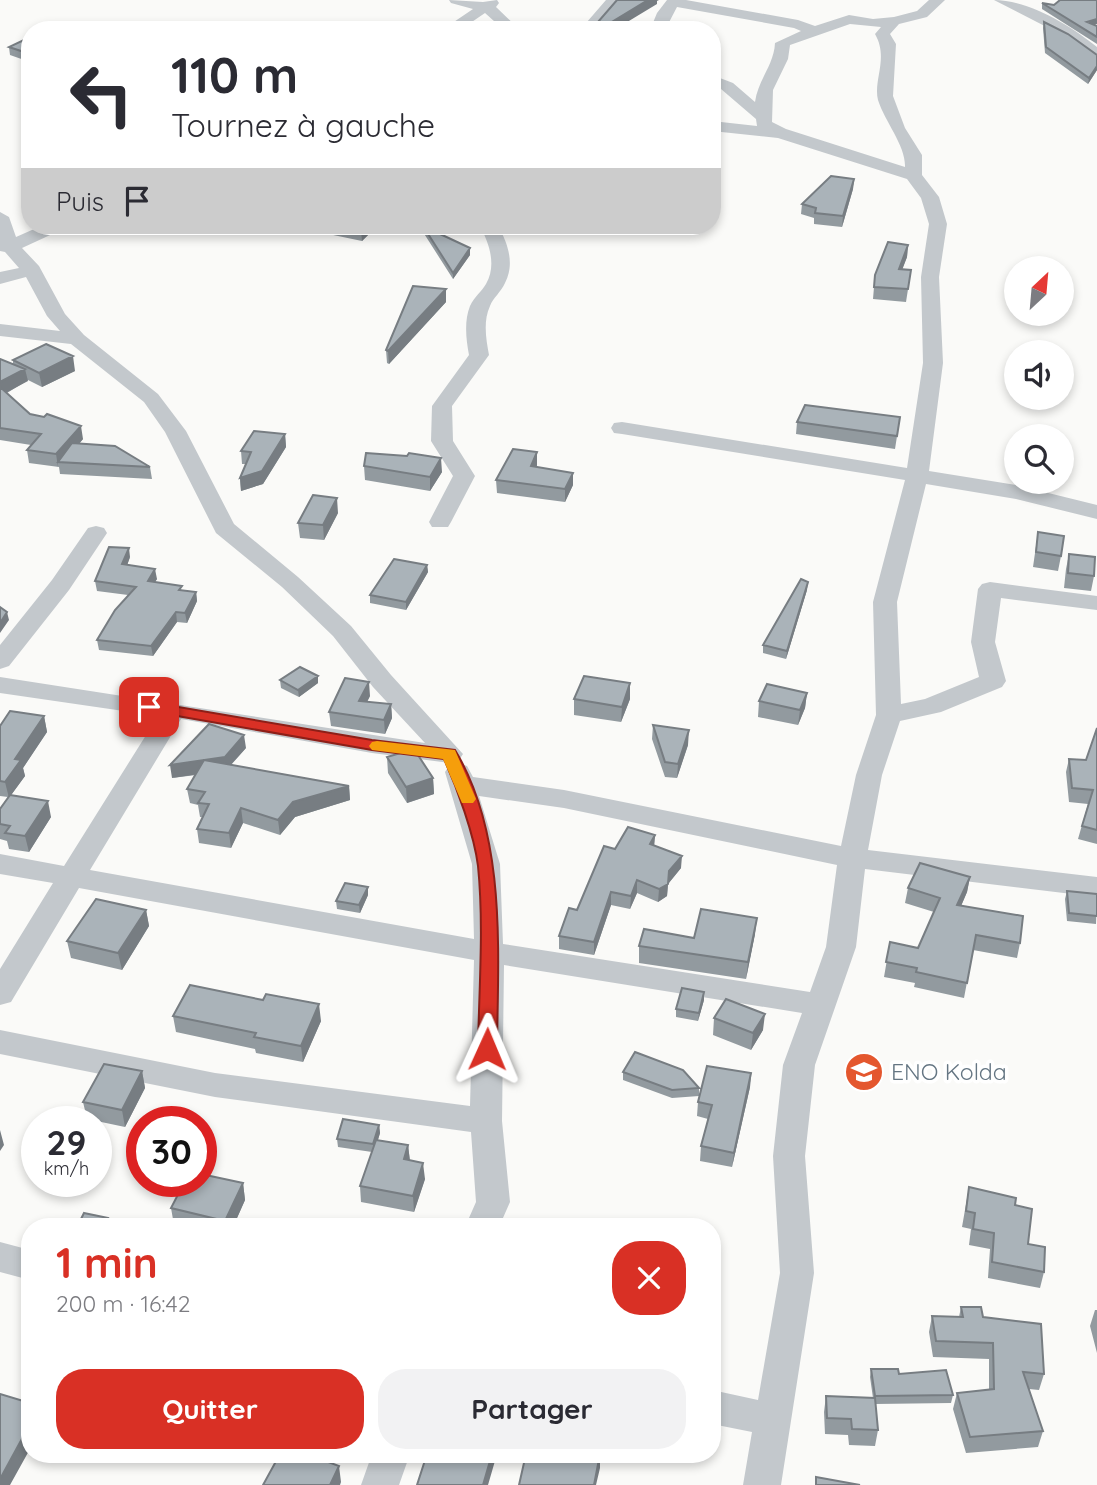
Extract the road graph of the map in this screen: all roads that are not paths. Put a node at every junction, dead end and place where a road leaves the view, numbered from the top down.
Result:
1 (456, 0) edge
2 (614, 0) edge
3 (938, 0) edge
4 (1001, 0) edge
5 (864, 2) dead end
6 (492, 4) edge
7 (849, 19) junction
8 (464, 21) edge
9 (506, 21) edge
10 (595, 21) edge
11 (661, 21) edge
12 (883, 26) junction
13 (817, 33) junction
14 (1097, 54) edge
15 (721, 84) edge
16 (764, 117) junction
17 (721, 127) edge
18 (780, 133) junction
19 (913, 176) junction
20 (0, 218) edge
21 (34, 235) edge
22 (494, 235) edge
23 (5, 247) edge
24 (32, 270) junction
25 (0, 278) edge
26 (0, 330) edge
27 (77, 339) junction
28 (622, 428) dead end
29 (917, 475) junction
30 (1097, 512) edge
31 (440, 522) dead end
32 (96, 533) dead end
33 (1097, 603) edge
34 (0, 661) edge
35 (0, 685) edge
36 (174, 710) junction
37 (889, 715) junction
38 (450, 754) junction
39 (464, 785) junction
40 (852, 858) junction
41 (0, 864) edge
42 (71, 878) junction
43 (1097, 887) edge
44 (489, 952) junction
45 (0, 994) edge
46 (821, 1005) junction
47 (0, 1042) edge
48 (486, 1121) junction
49 (486, 1218) edge
50 (0, 1257) edge
51 (21, 1263) edge
52 (721, 1409) edge
53 (773, 1420) junction
54 (388, 1463) edge
55 (380, 1485) edge
56 (762, 1485) edge

1 - 6 street
2 - 10 street
3 - 12 street
4 - 14 street
5 - 7 street
6 - 8 street
6 - 9 street
7 - 12 street
7 - 13 street
11 - 13 street
12 - 19 street
13 - 16 street
15 - 16 street
16 - 18 street
17 - 18 street
18 - 19 street
19 - 29 street
20 - 23 street
21 - 23 street
22 - 31 street
23 - 24 street
24 - 25 street
24 - 27 street
26 - 27 street
27 - 38 street
28 - 29 street
29 - 30 street
29 - 37 street
32 - 34 street
33 - 37 street
35 - 36 street
36 - 38 street
36 - 42 street
37 - 40 street
38 - 39 street
39 - 40 street
39 - 44 street
40 - 43 street
40 - 46 street
41 - 42 street
42 - 44 street
42 - 45 street
44 - 46 street
44 - 48 street
46 - 53 street
47 - 48 street
48 - 49 street
50 - 51 street
52 - 53 street
53 - 56 street
54 - 55 street

